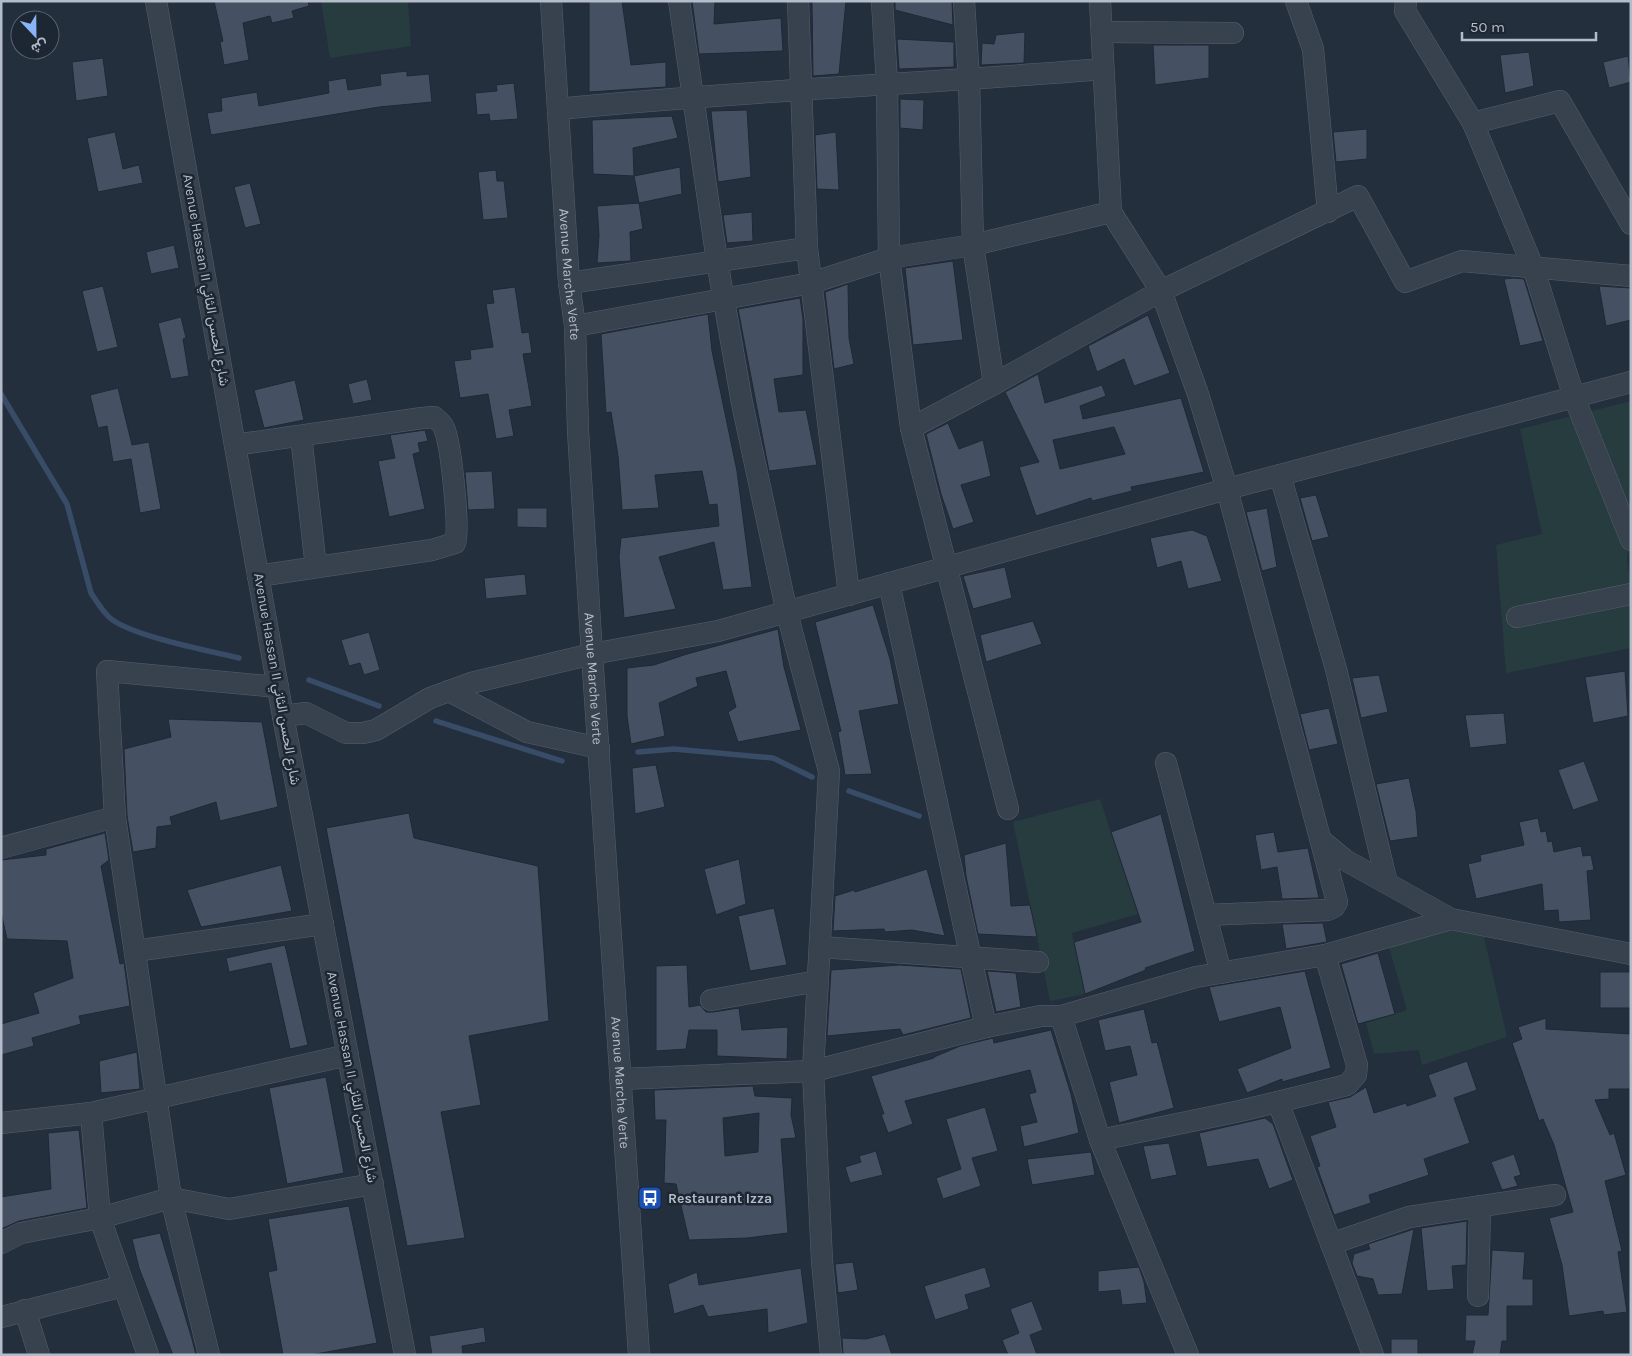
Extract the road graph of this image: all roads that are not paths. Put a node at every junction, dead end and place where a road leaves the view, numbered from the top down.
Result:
1 (156, 1) edge
2 (551, 1) edge
3 (679, 1) edge
4 (798, 1) edge
5 (882, 1) edge
6 (964, 1) edge
7 (1100, 1) edge
8 (1296, 1) edge
9 (1406, 1) edge
10 (1102, 32) junction
11 (1232, 33) dead end
12 (1103, 69) junction
13 (969, 80) junction
14 (887, 84) junction
15 (800, 89) junction
16 (693, 96) junction
17 (558, 109) junction
18 (1473, 123) junction
19 (1110, 212) junction
20 (1328, 212) junction
21 (1631, 224) edge
22 (973, 245) junction
23 (807, 248) junction
24 (889, 258) junction
25 (716, 260) junction
26 (1533, 267) junction
27 (1631, 276) edge
28 (569, 283) junction
29 (811, 283) junction
30 (1161, 291) junction
31 (723, 299) junction
32 (575, 326) junction
33 (1631, 382) edge
34 (994, 384) junction
35 (1574, 397) junction
36 (910, 428) junction
37 (302, 436) junction
38 (235, 445) junction
39 (1280, 475) junction
40 (1226, 489) junction
41 (1631, 540) edge
42 (316, 567) junction
43 (946, 569) junction
44 (258, 576) junction
45 (889, 583) junction
46 (1631, 594) edge
47 (849, 595) junction
48 (787, 613) junction
49 (1517, 617) dead end
50 (592, 654) junction
51 (278, 687) junction
52 (449, 691) junction
53 (283, 716) junction
54 (599, 748) junction
55 (1166, 763) dead end
56 (1008, 809) dead end
57 (116, 817) junction
58 (1322, 841) junction
59 (1, 848) edge
60 (1387, 883) junction
61 (1206, 915) junction
62 (1450, 919) junction
63 (323, 924) junction
64 (820, 947) junction
65 (135, 951) junction
66 (1631, 954) edge
67 (1325, 956) junction
68 (971, 958) junction
69 (1038, 962) dead end
70 (1221, 972) junction
71 (818, 981) junction
72 (710, 1000) dead end
73 (1061, 1016) junction
74 (986, 1027) junction
75 (348, 1055) junction
76 (813, 1071) junction
77 (621, 1079) junction
78 (156, 1100) junction
79 (1278, 1102) junction
80 (91, 1113) junction
81 (1, 1124) edge
82 (1100, 1140) junction
83 (373, 1184) junction
84 (1555, 1195) dead end
85 (171, 1198) junction
86 (1480, 1206) junction
87 (100, 1218) junction
88 (1, 1243) edge
89 (1331, 1244) junction
90 (123, 1286) junction
91 (1478, 1296) dead end
92 (25, 1310) junction
93 (1, 1316) edge
94 (39, 1355) edge
95 (148, 1355) edge
96 (209, 1355) edge
97 (406, 1355) edge
98 (638, 1355) edge
99 (831, 1355) edge
100 (1188, 1355) edge
101 (1372, 1355) edge

1 - 38 street, Avenue Hassan II شارع الحسن الثاني
2 - 17 street, Avenue Marche Verte
3 - 16 street
4 - 15 street
5 - 14 street
6 - 13 street
7 - 10 street
8 - 20 street
9 - 18 street
10 - 11 street
10 - 12 street
12 - 13 street
12 - 19 street
13 - 14 street
13 - 22 street
14 - 15 street
14 - 24 street
15 - 16 street
15 - 23 street
16 - 17 street
16 - 25 street
17 - 28 street, Avenue Marche Verte
18 - 21 street
18 - 26 street
19 - 22 street
19 - 30 street
20 - 26 street
20 - 30 street
22 - 24 street
22 - 34 street
23 - 25 street
23 - 29 street
24 - 29 street
24 - 36 street
25 - 28 street
25 - 31 street
26 - 27 street
26 - 35 street
28 - 32 street, Avenue Marche Verte
29 - 31 street
29 - 47 street
30 - 34 street
30 - 40 street
31 - 32 street
31 - 48 street
32 - 50 street, Avenue Marche Verte
33 - 35 street
34 - 36 street
35 - 39 street
35 - 41 street
36 - 43 street
37 - 38 street
37 - 42 street
37 - 42 street
38 - 44 street, Avenue Hassan II شارع الحسن الثاني
39 - 40 street
39 - 60 street
40 - 43 street
40 - 58 street
42 - 44 street
43 - 45 street
43 - 56 street
44 - 51 street, Avenue Hassan II شارع الحسن الثاني
45 - 47 street
45 - 68 street
46 - 49 street
47 - 48 street
48 - 50 street
48 - 64 street
50 - 52 street
50 - 54 street, Avenue Marche Verte
51 - 53 street, Avenue Hassan II شارع الحسن الثاني
51 - 57 street
52 - 53 street
52 - 54 street
53 - 63 street, Avenue Hassan II شارع الحسن الثاني
54 - 77 street, Avenue Marche Verte
55 - 61 street
57 - 59 street
57 - 65 street
58 - 60 street
58 - 61 street
60 - 62 street
61 - 70 street
62 - 66 street
62 - 67 street
63 - 65 street
63 - 75 street, Avenue Hassan II شارع الحسن الثاني
64 - 68 street
64 - 71 street
65 - 78 street
67 - 70 street
67 - 79 street
68 - 69 street
68 - 74 street
70 - 73 street
71 - 72 street
71 - 76 street
73 - 74 street
73 - 82 street
74 - 76 street
75 - 78 street
75 - 83 street, Avenue Hassan II شارع الحسن الثاني
76 - 77 street
76 - 99 street
77 - 98 street, Avenue Marche Verte
78 - 80 street
78 - 85 street
79 - 82 street
79 - 89 street
80 - 81 street
80 - 87 street
82 - 100 street
83 - 85 street
83 - 97 street, Avenue Hassan II شارع الحسن الثاني
84 - 86 street
85 - 87 street
85 - 96 street
86 - 89 street
86 - 91 street
87 - 88 street
87 - 90 street
89 - 101 street
90 - 92 street
90 - 95 street
92 - 93 street
92 - 94 street

